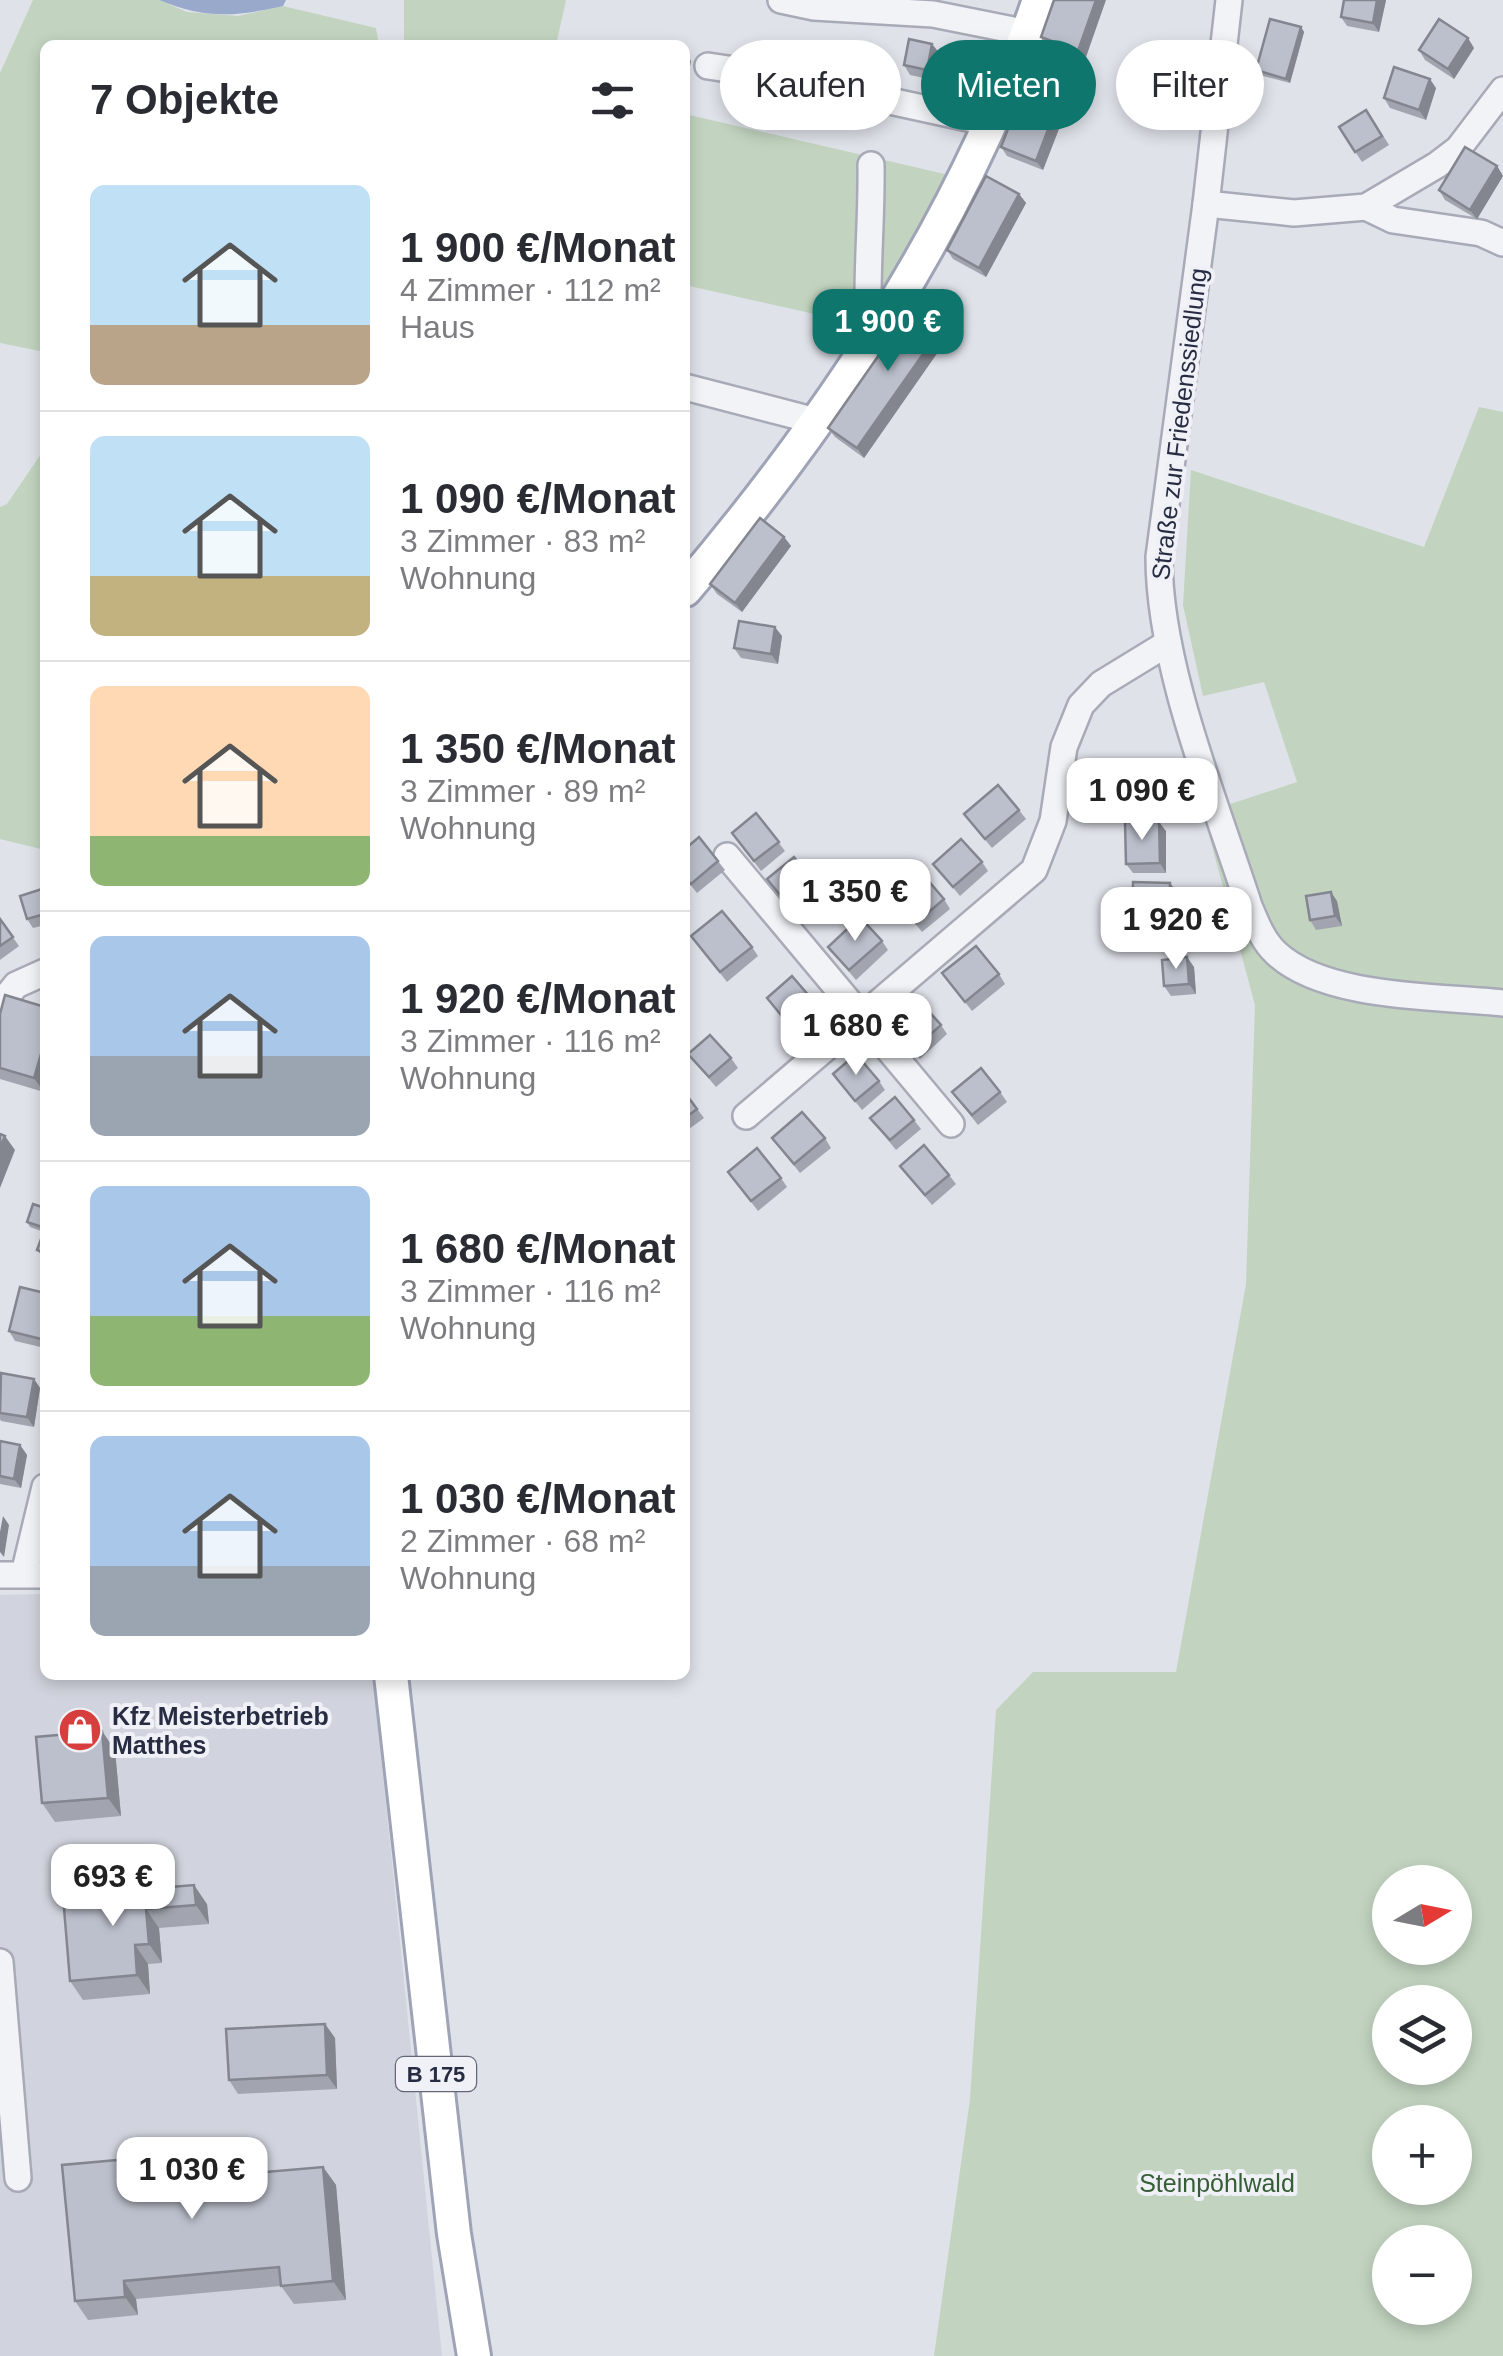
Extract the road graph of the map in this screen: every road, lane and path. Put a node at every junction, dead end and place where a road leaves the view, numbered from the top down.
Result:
1 (781, 0) edge
2 (1039, 0) edge
3 (1229, 0) edge
4 (1028, 33) junction
5 (1025, 40) edge
6 (708, 66) dead end
7 (1503, 90) edge
8 (921, 108) edge
9 (989, 130) edge
10 (871, 166) dead end
11 (1206, 204) junction
12 (1366, 207) junction
13 (1503, 244) edge
14 (869, 344) junction
15 (690, 387) edge
16 (816, 420) junction
17 (690, 584) edge
18 (1168, 643) junction
19 (726, 856) dead end
20 (40, 974) edge
21 (1503, 1003) edge
22 (0, 1005) edge
23 (860, 1015) junction
24 (746, 1116) dead end
25 (951, 1124) dead end
26 (40, 1508) edge
27 (23, 1575) edge
28 (392, 1680) edge
29 (0, 1962) edge
30 (18, 2178) dead end
31 (474, 2356) edge

1 - 4 street
2 - 4 main road
3 - 11 street, Straße zur Friedenssiedlung
4 - 5 main road
6 - 8 street
7 - 12 street
9 - 14 main road
10 - 14 street
11 - 12 street
11 - 18 street, Straße zur Friedenssiedlung
12 - 13 street
14 - 16 main road
15 - 16 street
16 - 17 main road
18 - 21 street, Straße zur Friedenssiedlung
18 - 23 street
19 - 23 street
20 - 22 street
23 - 24 street
23 - 25 street
26 - 27 street
28 - 31 main road, B 175
29 - 30 street

